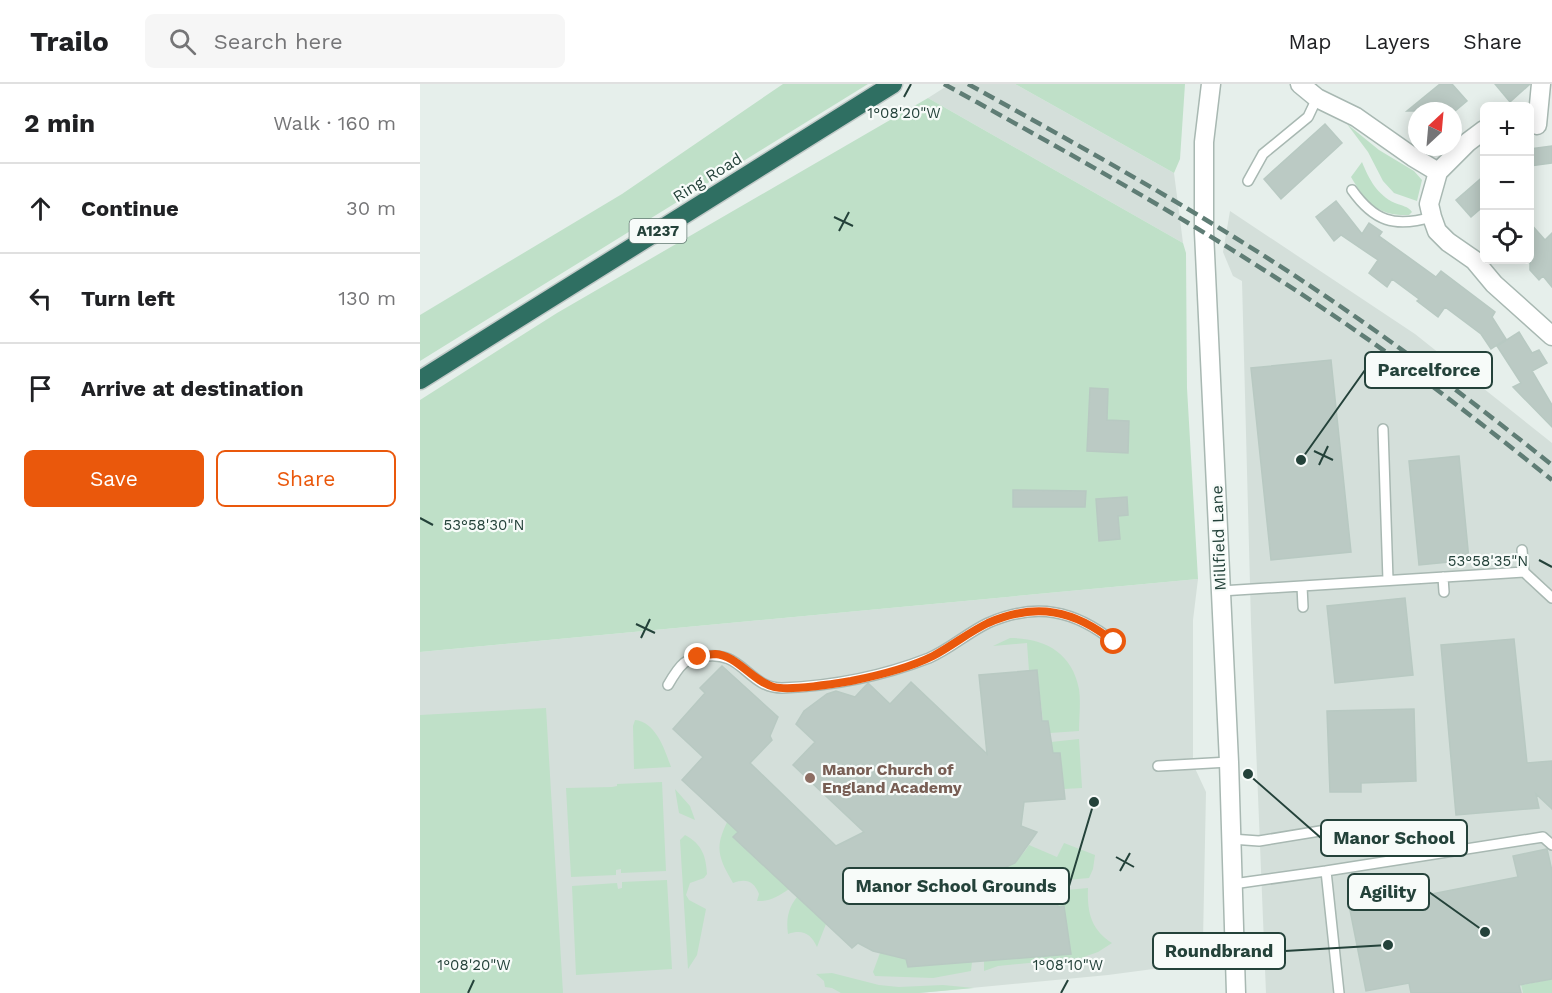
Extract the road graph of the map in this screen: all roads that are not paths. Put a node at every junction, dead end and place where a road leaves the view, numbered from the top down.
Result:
1 (893, 84) edge
2 (1211, 84) edge
3 (1300, 84) edge
4 (1541, 84) edge
5 (1317, 98) junction
6 (1539, 126) edge
7 (1480, 134) edge
8 (1438, 172) junction
9 (1248, 181) dead end
10 (1352, 190) dead end
11 (1432, 217) junction
12 (1552, 336) edge
13 (420, 380) edge
14 (1383, 429) dead end
15 (1522, 549) dead end
16 (1524, 572) junction
17 (1443, 577) junction
18 (1388, 580) junction
19 (1302, 586) junction
20 (1221, 591) junction
21 (1444, 592) dead end
22 (1552, 598) edge
23 (1303, 607) dead end
24 (1114, 642) dead end
25 (668, 685) dead end
26 (1229, 762) junction
27 (1158, 766) dead end
28 (1332, 829) dead end
29 (1231, 839) junction
30 (1552, 845) edge
31 (1326, 871) junction
32 (1233, 884) junction
33 (1236, 993) edge
34 (1339, 993) edge

1 - 13 highway, Ring Road / A1237
2 - 20 street, Millfield Lane
3 - 5 street
4 - 6 street
5 - 8 street
5 - 9 lane
7 - 8 street
8 - 11 street
10 - 11 lane
11 - 12 street
14 - 18 lane
15 - 16 lane
16 - 17 lane
16 - 22 lane
17 - 18 lane
17 - 21 lane
18 - 19 lane
19 - 20 lane
19 - 23 lane
20 - 26 street, Millfield Lane
24 - 25 lane
26 - 27 lane
26 - 29 street, Millfield Lane
28 - 29 lane
29 - 32 street, Millfield Lane
30 - 31 lane
31 - 32 lane
31 - 34 lane
32 - 33 street, Millfield Lane

